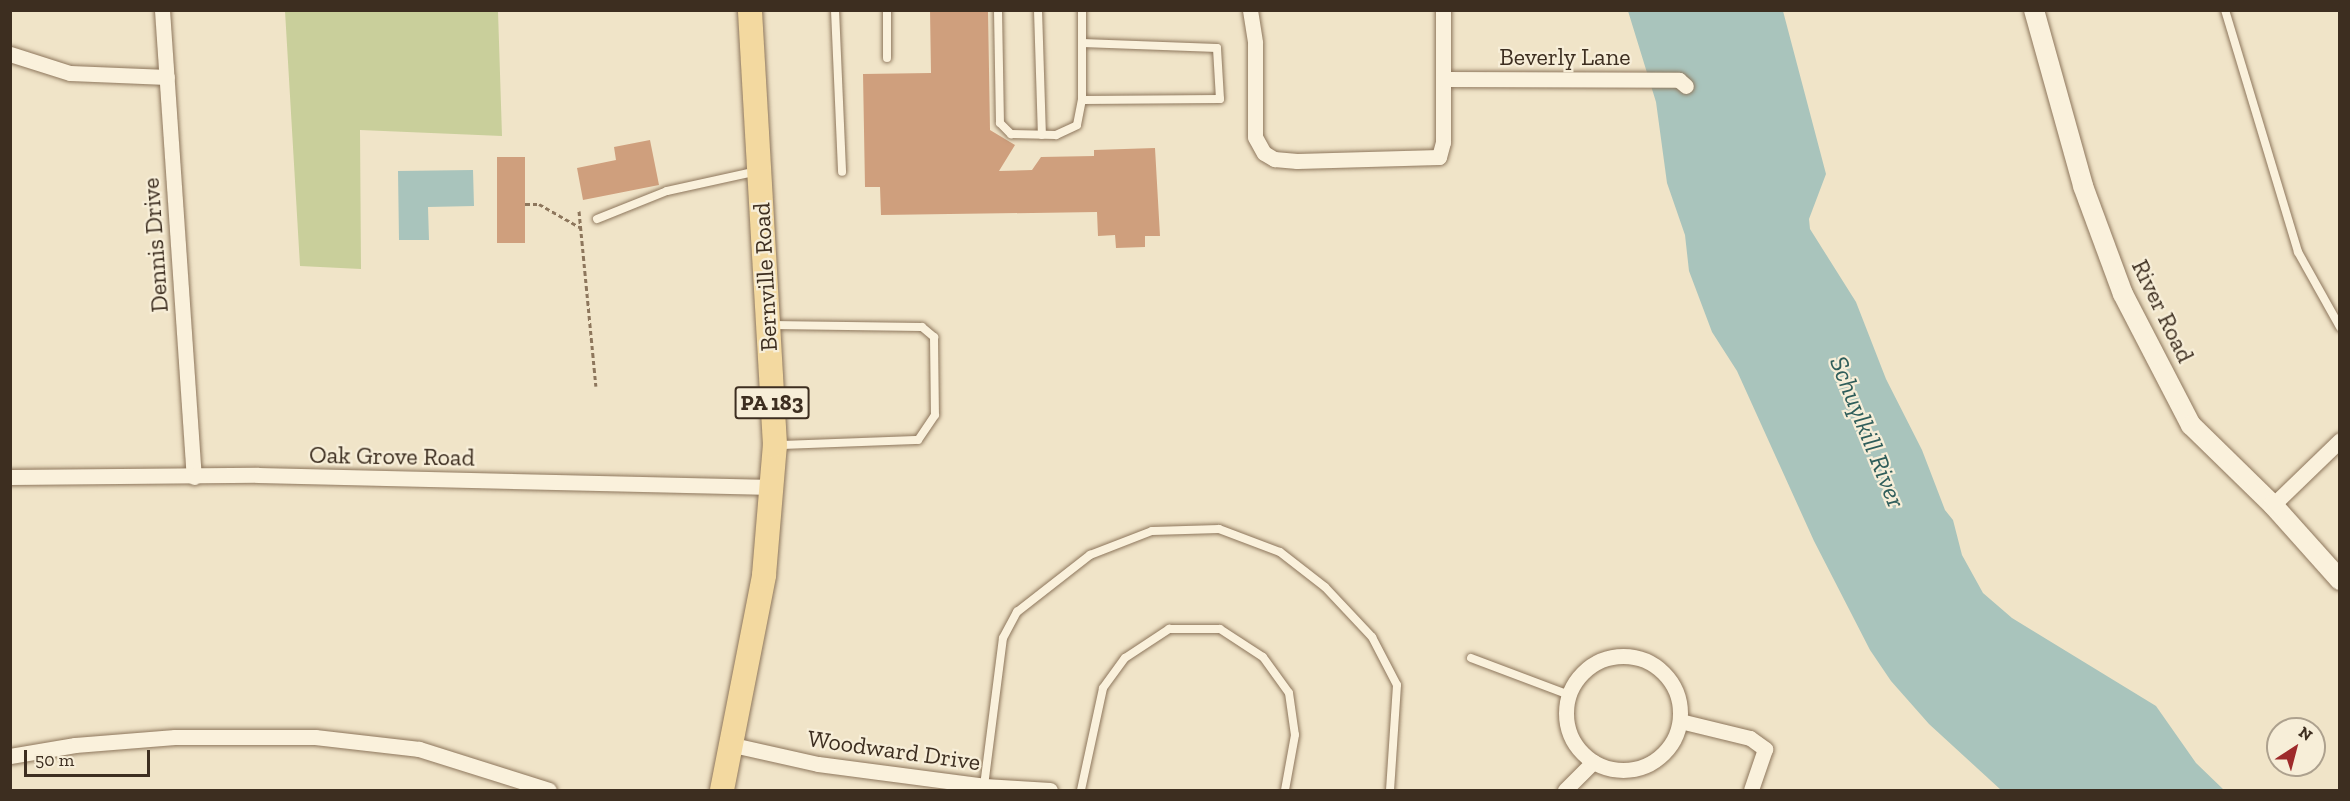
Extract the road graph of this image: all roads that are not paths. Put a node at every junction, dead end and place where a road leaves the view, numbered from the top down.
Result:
1 (162, 10) edge
2 (750, 10) edge
3 (835, 10) edge
4 (887, 10) edge
5 (998, 10) edge
6 (1038, 10) edge
7 (1082, 10) edge
8 (1250, 10) edge
9 (1443, 10) edge
10 (2034, 10) edge
11 (2224, 10) edge
12 (1082, 43) junction
13 (10, 54) edge
14 (887, 58) dead end
15 (166, 77) junction
16 (1443, 79) junction
17 (1686, 86) dead end
18 (1082, 100) junction
19 (1042, 135) junction
20 (759, 171) junction
21 (842, 171) dead end
22 (597, 219) dead end
23 (768, 325) junction
24 (2340, 327) edge
25 (2340, 441) edge
26 (775, 445) junction
27 (10, 477) edge
28 (194, 477) junction
29 (773, 487) junction
30 (2273, 505) junction
31 (2340, 580) edge
32 (1471, 658) dead end
33 (1569, 695) junction
34 (1680, 721) junction
35 (733, 745) junction
36 (10, 756) edge
37 (1593, 762) junction
38 (984, 786) junction
39 (549, 790) edge
40 (722, 790) edge
41 (1050, 790) edge
42 (1081, 790) edge
43 (1285, 790) edge
44 (1390, 790) edge
45 (1565, 790) edge
46 (1751, 790) edge

1 - 15 street, Dennis Drive
2 - 20 main road, Bernville Road / PA 183
3 - 21 lane
4 - 14 lane
5 - 19 lane
6 - 19 lane
7 - 12 lane
8 - 16 street
9 - 16 street
10 - 30 street, River Road
11 - 24 lane
12 - 18 lane
12 - 18 lane
13 - 15 street
15 - 28 street, Dennis Drive
16 - 17 street, Beverly Lane
18 - 19 lane
20 - 22 lane
20 - 23 main road, Bernville Road / PA 183
23 - 26 main road, Bernville Road / PA 183
23 - 26 lane
25 - 30 street
26 - 29 main road, Bernville Road / PA 183
27 - 28 street, Oak Grove Road
28 - 29 street, Oak Grove Road
29 - 35 main road, Bernville Road / PA 183
30 - 31 street, River Road
32 - 33 lane
33 - 34 street
33 - 37 street
34 - 37 street
34 - 46 street
35 - 38 street, Woodward Drive
35 - 40 main road, Bernville Road / PA 183
36 - 39 street
37 - 45 street
38 - 41 street, Woodward Drive
38 - 44 lane
42 - 43 lane

